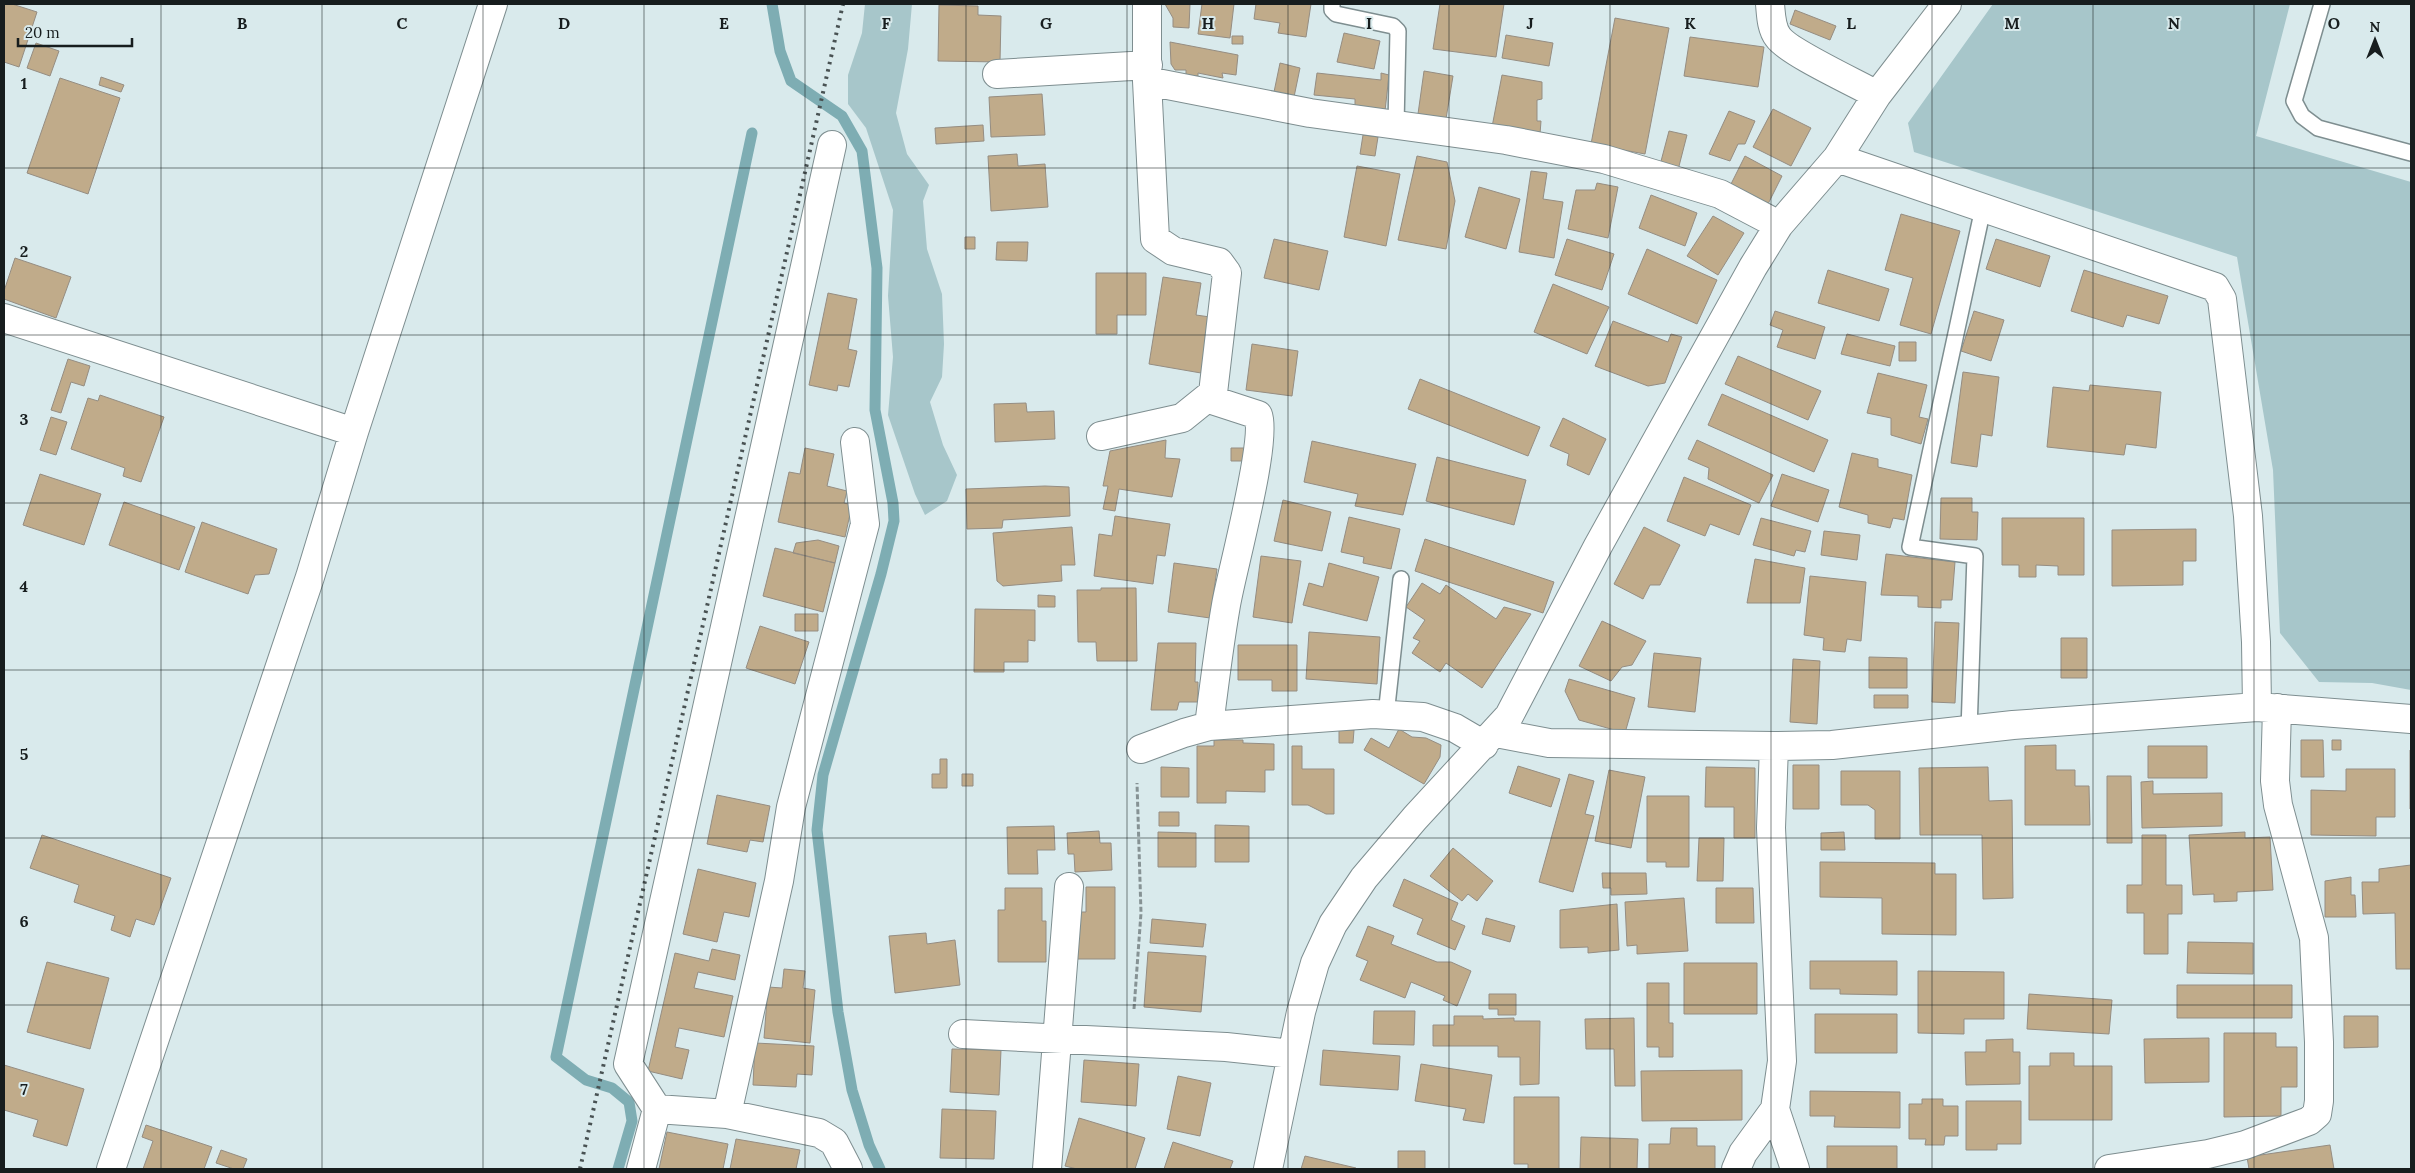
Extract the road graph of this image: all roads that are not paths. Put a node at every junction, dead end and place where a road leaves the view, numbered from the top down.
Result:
1 (493, 4) edge
2 (1147, 4) edge
3 (1332, 4) edge
4 (1770, 4) edge
5 (1947, 4) edge
6 (2322, 4) edge
7 (1147, 73) junction
8 (997, 74) dead end
9 (1877, 95) junction
10 (1396, 125) junction
11 (832, 145) dead end
12 (2411, 153) edge
13 (1837, 158) junction
14 (1982, 208) junction
15 (1779, 225) junction
16 (4, 318) edge
17 (1213, 393) junction
18 (354, 432) junction
19 (1101, 436) dead end
20 (855, 442) dead end
21 (1401, 579) dead end
22 (2267, 707) junction
23 (1386, 715) junction
24 (2411, 719) edge
25 (1209, 726) junction
26 (1970, 730) junction
27 (1490, 739) junction
28 (1774, 746) junction
29 (1141, 749) road end
30 (1069, 887) dead end
31 (963, 1034) dead end
32 (1058, 1037) junction
33 (1292, 1054) junction
34 (657, 1109) junction
35 (1775, 1109) junction
36 (727, 1114) junction
37 (2139, 1167) edge
38 (111, 1169) edge
39 (641, 1169) edge
40 (848, 1169) edge
41 (1047, 1169) edge
42 (1268, 1169) edge
43 (1736, 1169) edge
44 (1795, 1169) edge
45 (2109, 1169) edge

1 - 18 street
2 - 7 street
3 - 10 lane
4 - 9 street
5 - 9 street
6 - 12 lane
7 - 8 street
7 - 10 street
7 - 17 street
9 - 13 street
10 - 15 street
11 - 34 street
13 - 14 street
13 - 15 street
14 - 22 street
14 - 26 lane
15 - 27 street
16 - 18 street
17 - 19 street
17 - 25 street
18 - 38 street
20 - 36 street
21 - 23 lane
22 - 24 street
22 - 26 street
22 - 37 street
23 - 25 street
23 - 27 street
25 - 29 street
26 - 28 street
27 - 28 street
27 - 33 street
28 - 35 street
30 - 32 street
31 - 32 street
32 - 33 street
32 - 41 street
33 - 42 street
34 - 36 street
34 - 39 street
35 - 43 street
35 - 44 street
36 - 40 street
37 - 45 street

